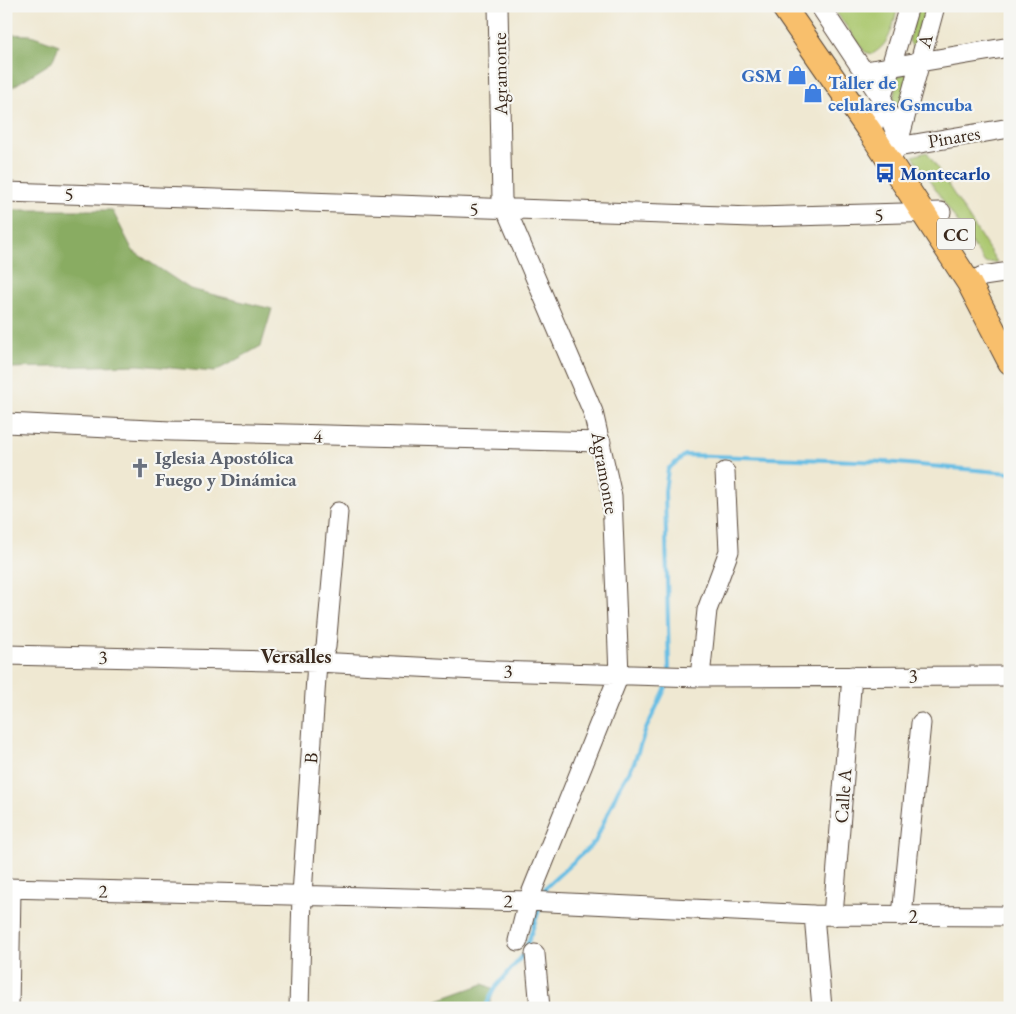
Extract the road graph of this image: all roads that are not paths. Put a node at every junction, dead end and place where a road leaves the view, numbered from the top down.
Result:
1 (498, 6) edge
2 (783, 6) edge
3 (798, 6) edge
4 (820, 6) edge
5 (909, 6) edge
6 (935, 6) edge
7 (1010, 47) edge
8 (919, 62) junction
9 (891, 66) junction
10 (865, 71) junction
11 (876, 116) junction
12 (1010, 128) edge
13 (895, 149) junction
14 (6, 192) edge
15 (508, 210) junction
16 (933, 213) junction
17 (1010, 272) edge
18 (976, 279) junction
19 (1010, 324) edge
20 (1010, 362) edge
21 (6, 423) edge
22 (601, 442) junction
23 (725, 472) dead end
24 (338, 512) dead end
25 (6, 655) edge
26 (317, 662) junction
27 (619, 674) junction
28 (852, 676) junction
29 (1010, 676) edge
30 (700, 677) junction
31 (921, 723) dead end
32 (9, 888) edge
33 (302, 895) junction
34 (528, 901) junction
35 (814, 915) junction
36 (833, 916) junction
37 (902, 916) junction
38 (1010, 916) edge
39 (518, 941) dead end
40 (535, 954) dead end
41 (9, 1008) edge
42 (299, 1008) edge
43 (540, 1008) edge
44 (822, 1008) edge

1 - 15 street, Agramonte
2 - 11 main road, CC
3 - 11 main road, CC
4 - 10 street
5 - 9 street, A
6 - 8 street, A
7 - 8 street
8 - 9 street
8 - 13 street, A
9 - 10 street
9 - 11 street, A
10 - 11 street
11 - 13 main road, CC
12 - 13 street, Pinares
13 - 16 main road, CC
14 - 15 street, 5
15 - 16 street, 5
15 - 22 street, Agramonte
16 - 18 main road, CC
17 - 18 street
18 - 19 main road, CC
18 - 20 main road, CC
21 - 22 street, 4
22 - 27 street, Agramonte
23 - 30 street
24 - 26 street, B
25 - 26 street, 3
26 - 27 street, 3
26 - 33 street, B
27 - 30 street, 3
27 - 34 street, Agramonte
28 - 29 street, 3
28 - 30 street, 3
28 - 36 street, Calle A
31 - 37 street
32 - 33 street, 2
32 - 41 street
33 - 34 street, 2
33 - 42 street, B
34 - 35 street, 2
34 - 39 street, Agramonte
35 - 36 street, 2
35 - 44 street
36 - 37 street, 2
37 - 38 street, 2
40 - 43 street

